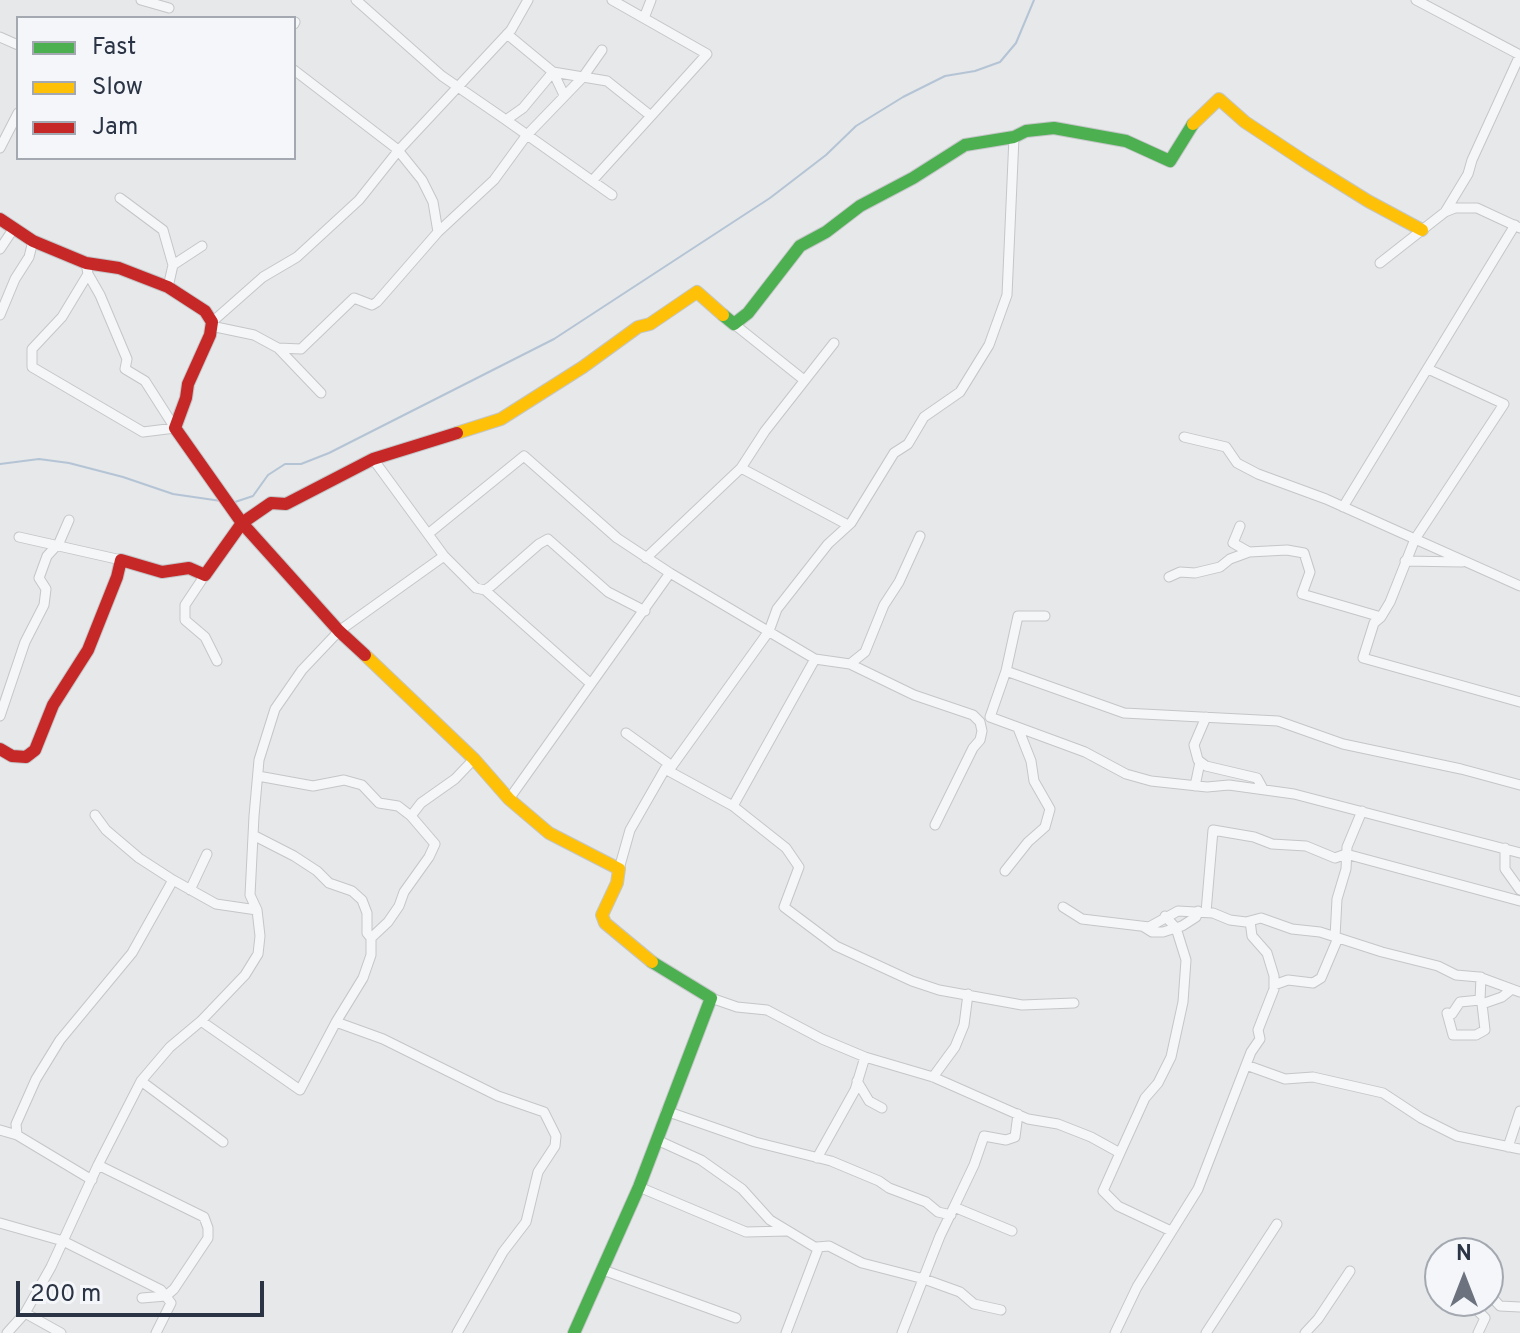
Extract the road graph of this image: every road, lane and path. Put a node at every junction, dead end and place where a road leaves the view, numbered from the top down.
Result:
1 (141, 0) edge
2 (356, 0) edge
3 (528, 0) edge
4 (612, 0) edge
5 (651, 0) edge
6 (1416, 0) edge
7 (169, 8) dead end
8 (644, 18) junction
9 (507, 34) junction
10 (602, 50) dead end
11 (296, 72) edge
12 (553, 72) junction
13 (583, 77) junction
14 (458, 87) junction
15 (564, 95) junction
16 (651, 116) junction
17 (16, 117) edge
18 (506, 120) junction
19 (526, 136) junction
20 (1014, 137) junction
21 (0, 148) edge
22 (398, 151) junction
23 (592, 181) junction
24 (612, 195) dead end
25 (120, 198) dead end
26 (1445, 212) junction
27 (0, 219) edge
28 (1518, 226) edge
29 (14, 228) junction
30 (1422, 230) junction
31 (438, 232) junction
32 (33, 241) junction
33 (202, 246) dead end
34 (0, 249) edge
35 (1380, 263) dead end
36 (173, 265) junction
37 (87, 268) junction
38 (168, 287) junction
39 (0, 315) edge
40 (211, 324) junction
41 (734, 324) junction
42 (834, 343) dead end
43 (278, 348) junction
44 (1428, 369) junction
45 (804, 380) junction
46 (321, 393) dead end
47 (175, 428) junction
48 (1184, 437) dead end
49 (373, 459) junction
50 (741, 468) junction
51 (1343, 507) junction
52 (69, 520) dead end
53 (242, 523) junction
54 (848, 525) junction
55 (1240, 526) dead end
56 (428, 534) junction
57 (920, 536) dead end
58 (19, 537) dead end
59 (1415, 539) junction
60 (56, 546) junction
61 (1249, 552) junction
62 (444, 556) junction
63 (646, 558) junction
64 (121, 560) junction
65 (1405, 561) junction
66 (1465, 562) junction
67 (670, 573) junction
68 (205, 575) junction
69 (1169, 577) dead end
70 (1520, 586) edge
71 (485, 590) junction
72 (645, 611) junction
73 (1045, 616) dead end
74 (1381, 617) junction
75 (339, 631) junction
76 (769, 631) junction
77 (815, 659) junction
78 (217, 661) dead end
79 (850, 664) junction
80 (1006, 671) junction
81 (591, 684) junction
82 (4, 688) edge
83 (1520, 702) edge
84 (0, 716) edge
85 (1206, 717) junction
86 (985, 720) junction
87 (1018, 728) junction
88 (626, 733) dead end
89 (0, 749) edge
90 (474, 759) junction
91 (1200, 762) junction
92 (669, 767) junction
93 (1229, 773) junction
94 (258, 776) junction
95 (1229, 785) junction
96 (1520, 785) edge
97 (1195, 786) junction
98 (1263, 789) junction
99 (509, 799) junction
100 (733, 806) junction
101 (1362, 811) junction
102 (95, 815) dead end
103 (411, 816) junction
104 (935, 825) dead end
105 (253, 835) junction
106 (1505, 848) junction
107 (1520, 853) edge
108 (207, 854) dead end
109 (1346, 854) junction
110 (619, 869) junction
111 (1005, 871) dead end
112 (173, 880) junction
113 (190, 890) junction
114 (1520, 890) edge
115 (1520, 901) edge
116 (1063, 907) dead end
117 (257, 910) junction
118 (1202, 912) junction
119 (1165, 916) junction
120 (1250, 921) junction
121 (1144, 927) junction
122 (1176, 928) junction
123 (371, 938) junction
124 (1336, 938) junction
125 (1481, 977) junction
126 (1274, 985) junction
127 (1516, 990) edge
128 (968, 994) junction
129 (711, 998) junction
130 (1074, 1003) dead end
131 (201, 1021) junction
132 (336, 1022) junction
133 (865, 1057) junction
134 (1246, 1065) junction
135 (933, 1077) junction
136 (141, 1081) junction
137 (857, 1081) junction
138 (882, 1108) dead end
139 (666, 1111) junction
140 (1520, 1111) edge
141 (1018, 1114) junction
142 (0, 1130) edge
143 (17, 1135) junction
144 (657, 1140) junction
145 (223, 1142) dead end
146 (1508, 1147) junction
147 (1520, 1149) edge
148 (1120, 1153) junction
149 (817, 1158) junction
150 (98, 1165) junction
151 (92, 1180) junction
152 (639, 1187) junction
153 (952, 1211) junction
154 (0, 1223) edge
155 (1277, 1224) dead end
156 (790, 1231) junction
157 (1012, 1231) dead end
158 (1171, 1231) junction
159 (63, 1241) junction
160 (817, 1247) junction
161 (603, 1270) junction
162 (1350, 1271) dead end
163 (924, 1279) junction
164 (166, 1296) junction
165 (142, 1298) dead end
166 (1001, 1310) dead end
167 (25, 1313) junction
168 (736, 1318) dead end
169 (787, 1332) edge
170 (7, 1333) edge
171 (61, 1333) edge
172 (156, 1333) edge
173 (457, 1333) edge
174 (574, 1333) edge
175 (798, 1333) edge
176 (902, 1333) edge
177 (1115, 1333) edge
178 (1206, 1333) edge
179 (1305, 1333) edge

1 - 7 street
2 - 14 street
3 - 9 street
4 - 8 street
5 - 8 street
6 - 26 street
8 - 16 street
9 - 12 street
9 - 14 street
10 - 13 street
11 - 22 street
12 - 13 street
12 - 15 street
12 - 18 street
13 - 15 street
13 - 16 street
14 - 18 street
14 - 22 street
15 - 19 street
16 - 23 street
17 - 21 street
18 - 19 street
19 - 23 street
19 - 31 street
20 - 30 street
20 - 41 street
20 - 54 street
22 - 31 street
22 - 40 street
23 - 24 street
25 - 36 street
26 - 28 street
26 - 30 street
27 - 29 street
28 - 44 street
29 - 32 street
29 - 34 street
30 - 35 street
31 - 43 street
32 - 37 street
32 - 39 street
33 - 36 street
36 - 38 street
37 - 38 street
37 - 47 street
37 - 47 street
38 - 40 street
40 - 43 street
40 - 47 street
41 - 45 street
41 - 49 street
42 - 45 street
43 - 46 street
44 - 51 street
44 - 59 street
45 - 50 street
47 - 53 street
48 - 51 street
49 - 53 street
49 - 56 street
50 - 54 street
50 - 63 street
51 - 59 street
52 - 60 street
53 - 68 street
53 - 75 street
54 - 76 street
55 - 61 street
56 - 62 street
56 - 63 street
57 - 79 street
58 - 60 street
59 - 65 street
59 - 66 street
60 - 64 street
60 - 82 street
61 - 69 street
61 - 74 street
62 - 71 street
62 - 75 street
63 - 67 street
64 - 68 street
64 - 89 street
65 - 66 street
65 - 74 street
66 - 70 street
67 - 72 street
67 - 76 street
68 - 78 street
71 - 72 street
71 - 81 street
72 - 81 street
73 - 80 street
74 - 83 street
75 - 90 street
75 - 94 street
76 - 77 street
76 - 92 street
77 - 79 street
77 - 100 street
79 - 86 street
80 - 85 street
80 - 86 street
81 - 99 street
82 - 84 street
85 - 91 street
85 - 96 street
86 - 87 street
86 - 104 street
87 - 97 street
87 - 111 street
88 - 92 street
90 - 99 street
90 - 103 street
91 - 93 street
91 - 97 street
92 - 100 street
92 - 110 street
93 - 95 street
93 - 98 street
94 - 103 street
94 - 105 street
95 - 97 street
95 - 98 street
98 - 101 street
99 - 110 street
100 - 128 street
101 - 106 street
101 - 109 street
102 - 112 street
103 - 123 street
105 - 117 street
105 - 123 street
106 - 107 street
106 - 114 street
108 - 113 street
109 - 115 street
109 - 118 street
109 - 124 street
110 - 129 street
112 - 113 street
112 - 143 street
113 - 117 street
116 - 121 street
117 - 131 street
118 - 119 street
118 - 120 street
118 - 122 street
119 - 121 street
119 - 122 street
120 - 124 street
120 - 126 street
121 - 122 street
122 - 148 street
123 - 132 street
124 - 125 street
124 - 126 street
125 - 127 street
125 - 127 street
126 - 134 street
128 - 130 street
128 - 135 street
129 - 133 street
129 - 139 street
131 - 132 street
131 - 136 street
132 - 173 street
133 - 135 street
133 - 137 street
134 - 146 street
134 - 158 street
135 - 141 street
136 - 145 street
136 - 150 street
137 - 138 street
137 - 149 street
139 - 144 street
139 - 149 street
140 - 146 street
141 - 148 street
141 - 153 street
142 - 143 street
143 - 151 street
144 - 152 street
144 - 156 street
146 - 147 street
148 - 158 street
149 - 153 street
150 - 151 street
150 - 164 street
151 - 159 street
152 - 156 street
152 - 161 street
153 - 157 street
153 - 163 street
154 - 159 street
155 - 178 street
156 - 160 street
158 - 177 street
159 - 164 street
159 - 167 street
160 - 163 street
160 - 169 street
161 - 168 street
161 - 174 street
162 - 179 street
163 - 166 street
163 - 176 street
164 - 165 street
164 - 172 street
167 - 170 street
167 - 171 street
169 - 175 street

